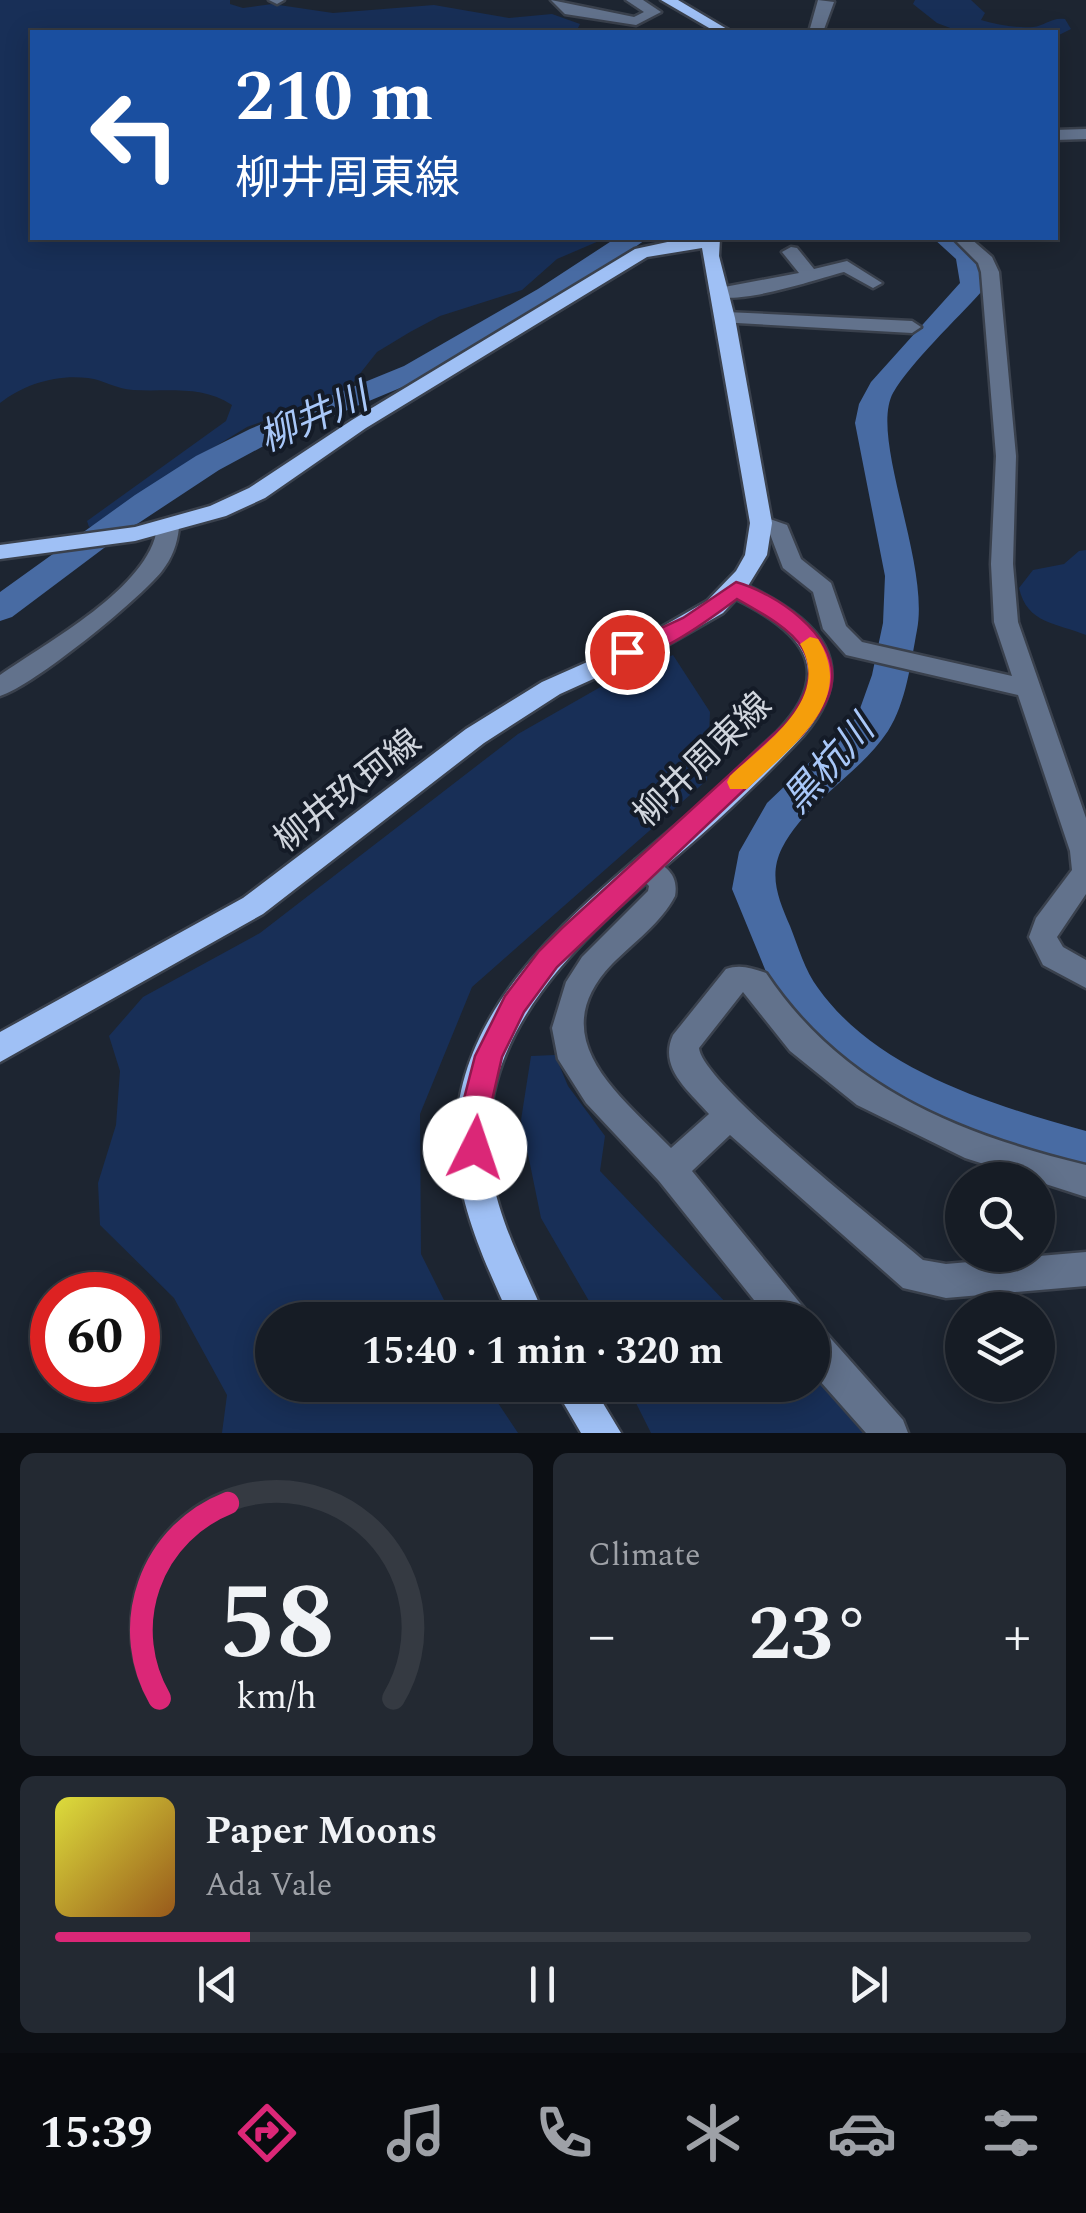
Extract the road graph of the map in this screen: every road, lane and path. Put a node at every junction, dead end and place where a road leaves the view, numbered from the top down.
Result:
1 (558, 0) edge
2 (632, 0) edge
3 (668, 0) edge
4 (824, 0) edge
5 (721, 30) edge
6 (817, 30) edge
7 (1086, 134) edge
8 (1058, 136) edge
9 (710, 240) edge
10 (963, 240) edge
11 (791, 252) dead end
12 (810, 275) junction
13 (873, 284) dead end
14 (719, 292) junction
15 (726, 318) junction
16 (912, 328) dead end
17 (761, 523) junction
18 (168, 528) junction
19 (0, 552) edge
20 (736, 589) junction
21 (0, 687) edge
22 (1027, 688) junction
23 (644, 868) junction
24 (1086, 872) edge
25 (1086, 975) edge
26 (0, 1048) edge
27 (730, 1115) junction
28 (670, 1170) junction
29 (1086, 1181) edge
30 (1086, 1269) edge
31 (521, 1302) edge
32 (777, 1302) edge
33 (830, 1365) edge
34 (582, 1402) edge
35 (603, 1433) edge
36 (890, 1433) edge

1 - 2 street
3 - 5 main road
4 - 6 street
7 - 8 street
9 - 14 main road
9 - 18 main road
10 - 22 street
11 - 12 street
12 - 13 street
12 - 14 street
14 - 15 main road
15 - 16 street
15 - 17 main road
17 - 20 main road
17 - 22 street
18 - 19 main road
18 - 21 street
20 - 23 main road, 柳井周東線
20 - 26 main road, 柳井玖珂線
22 - 24 street
23 - 28 street
23 - 31 main road, 柳井周東線
24 - 25 street
27 - 28 street
27 - 29 street
27 - 30 street
28 - 32 street
33 - 36 street
34 - 35 main road

